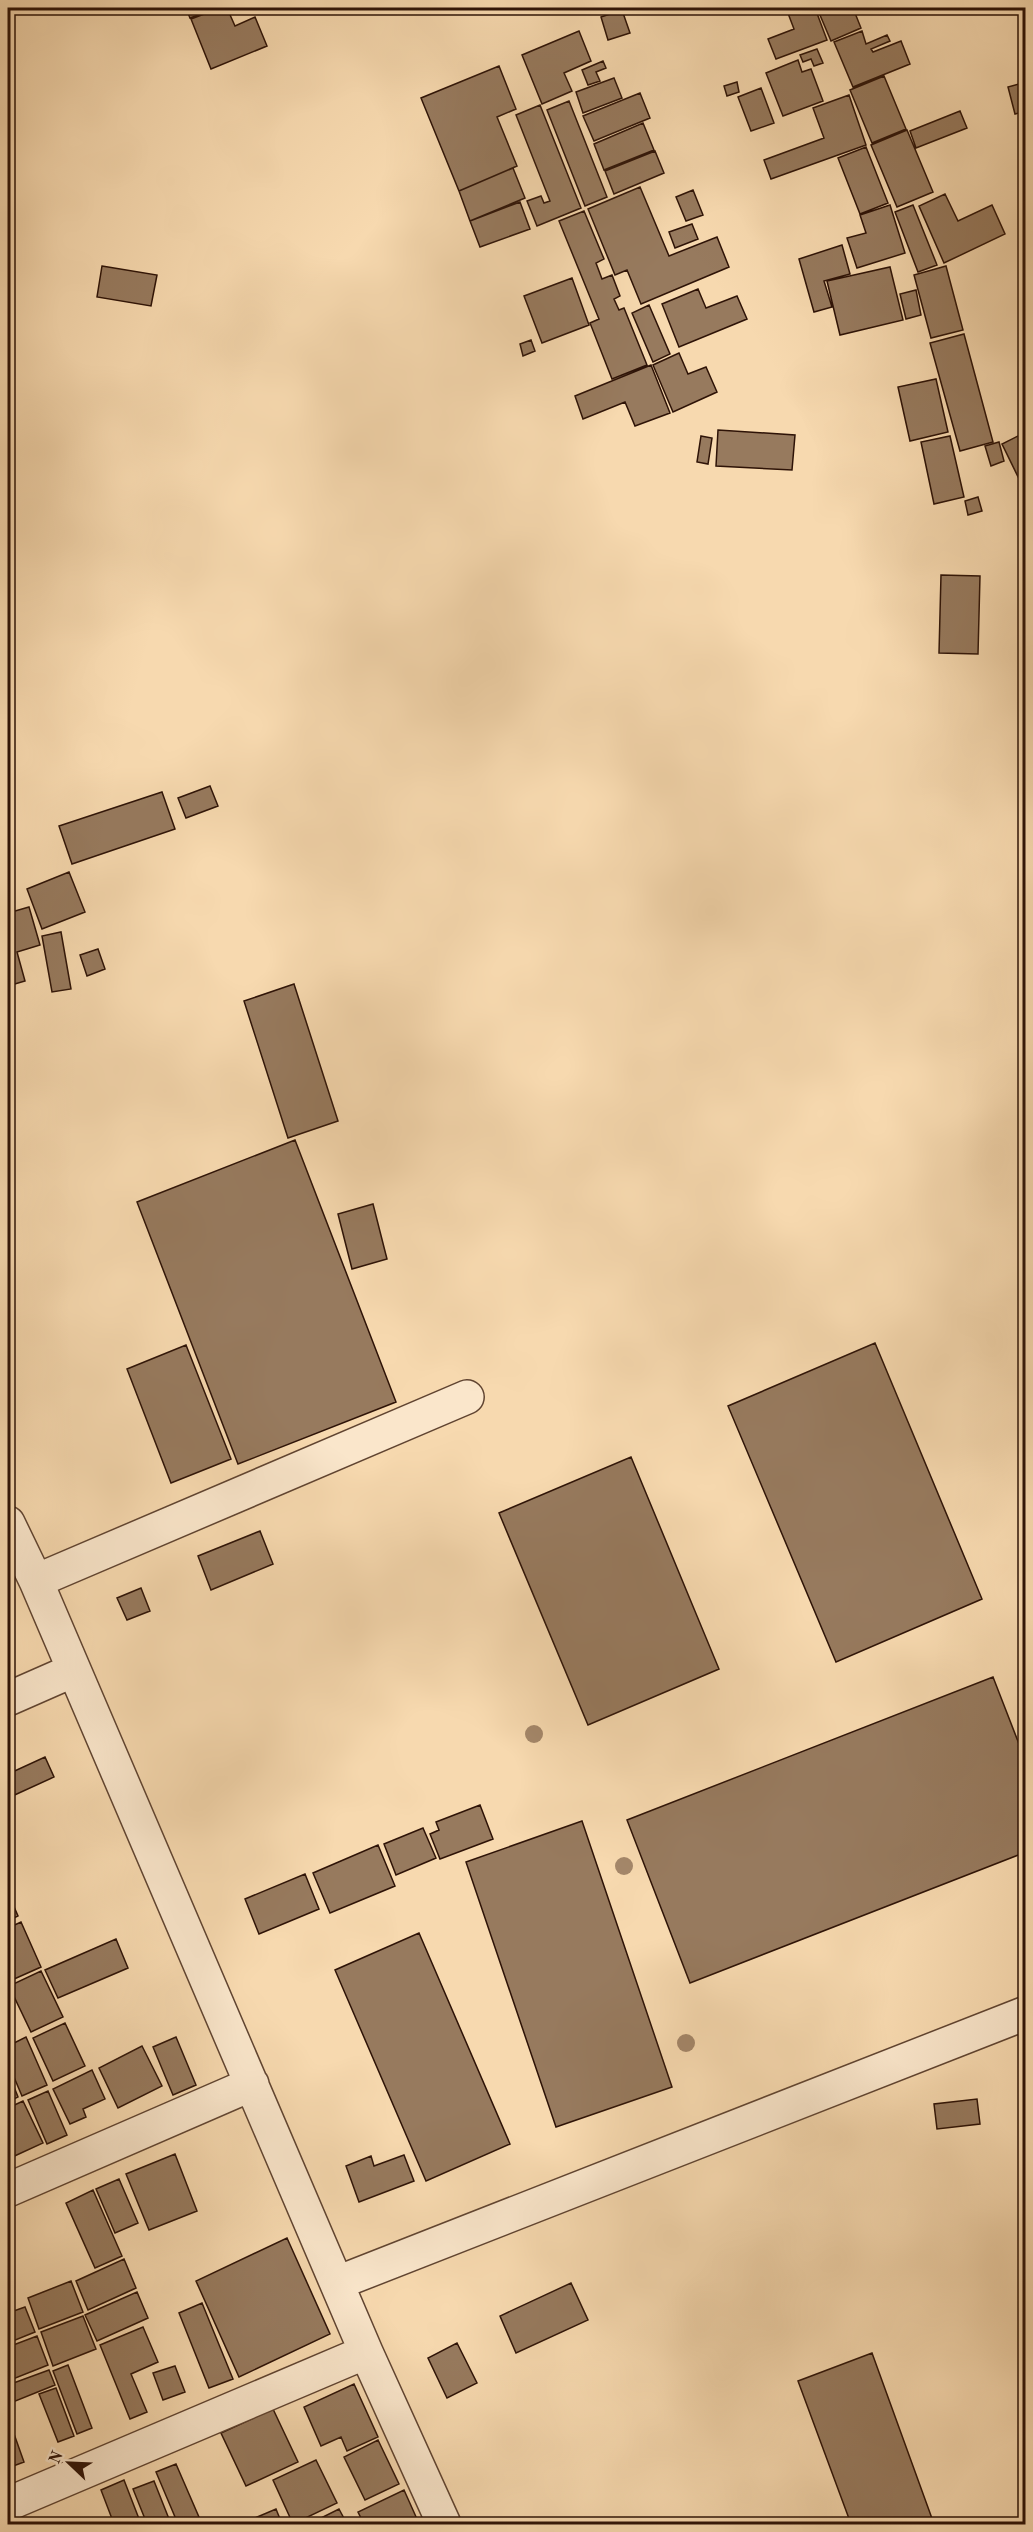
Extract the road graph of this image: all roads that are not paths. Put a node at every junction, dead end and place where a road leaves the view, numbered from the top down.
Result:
1 (467, 1397) dead end
2 (8, 1523) edge
3 (36, 1581) junction
4 (74, 1670) junction
5 (8, 1699) edge
6 (1026, 2013) edge
7 (252, 2084) junction
8 (8, 2190) edge
9 (337, 2283) junction
10 (366, 2352) junction
11 (8, 2504) edge
12 (444, 2524) edge

1 - 3 street
2 - 3 street
3 - 4 street
4 - 5 street
4 - 7 street
6 - 9 street
7 - 8 street
7 - 9 street
9 - 10 street
10 - 11 street
10 - 12 street

